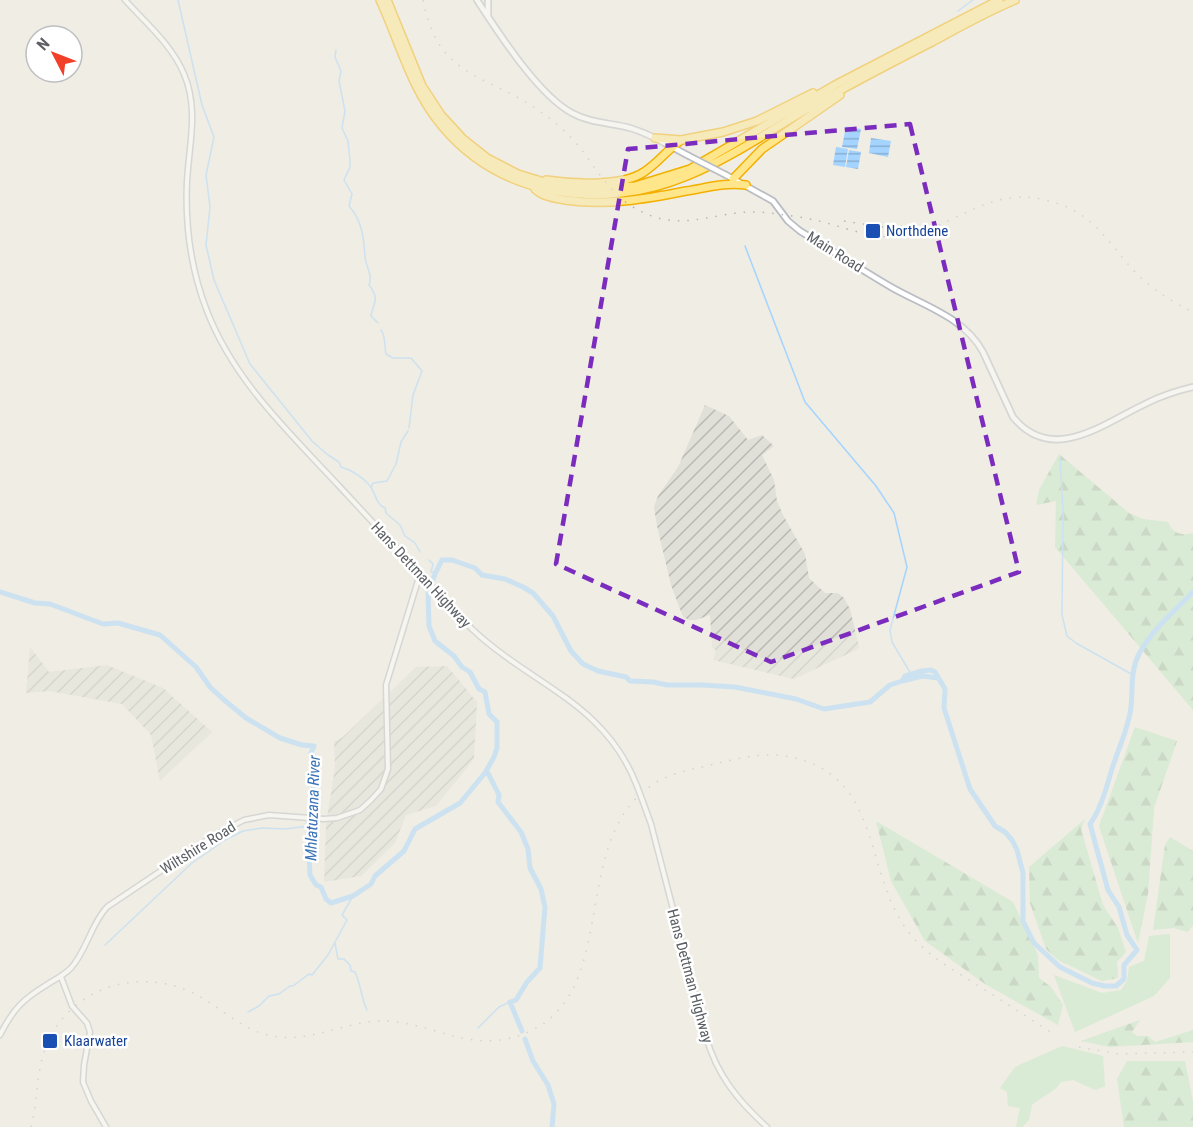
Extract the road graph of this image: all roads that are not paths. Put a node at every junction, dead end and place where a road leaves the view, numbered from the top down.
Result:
1 (125, 0) edge
2 (380, 0) edge
3 (387, 0) edge
4 (477, 0) edge
5 (999, 0) edge
6 (1015, 0) edge
7 (488, 1) edge
8 (488, 17) junction
9 (883, 60) junction
10 (853, 83) junction
11 (655, 138) junction
12 (681, 140) junction
13 (664, 143) junction
14 (672, 147) junction
15 (663, 154) junction
16 (501, 166) junction
17 (731, 176) junction
18 (722, 184) junction
19 (744, 184) junction
20 (534, 187) junction
21 (1193, 387) edge
22 (420, 574) junction
23 (61, 977) junction
24 (0, 1035) edge
25 (106, 1127) edge
26 (767, 1127) edge

1 - 22 street, Hans Dettman Highway
2 - 20 highway
3 - 16 highway
4 - 8 main road
5 - 9 highway
6 - 10 highway
7 - 8 main road
8 - 11 main road
9 - 12 highway
9 - 16 highway
10 - 17 highway
10 - 20 highway
11 - 12 highway
11 - 13 main road
12 - 14 highway
13 - 14 main road
13 - 15 highway
14 - 15 highway
14 - 17 main road, bridge
15 - 16 highway
17 - 18 highway
17 - 19 highway
18 - 19 highway
18 - 20 highway
19 - 21 main road, Main Road
22 - 23 street, Wiltshire Road
22 - 26 street, Hans Dettman Highway, bridge
23 - 24 street, Wiltshire Road
23 - 25 street

